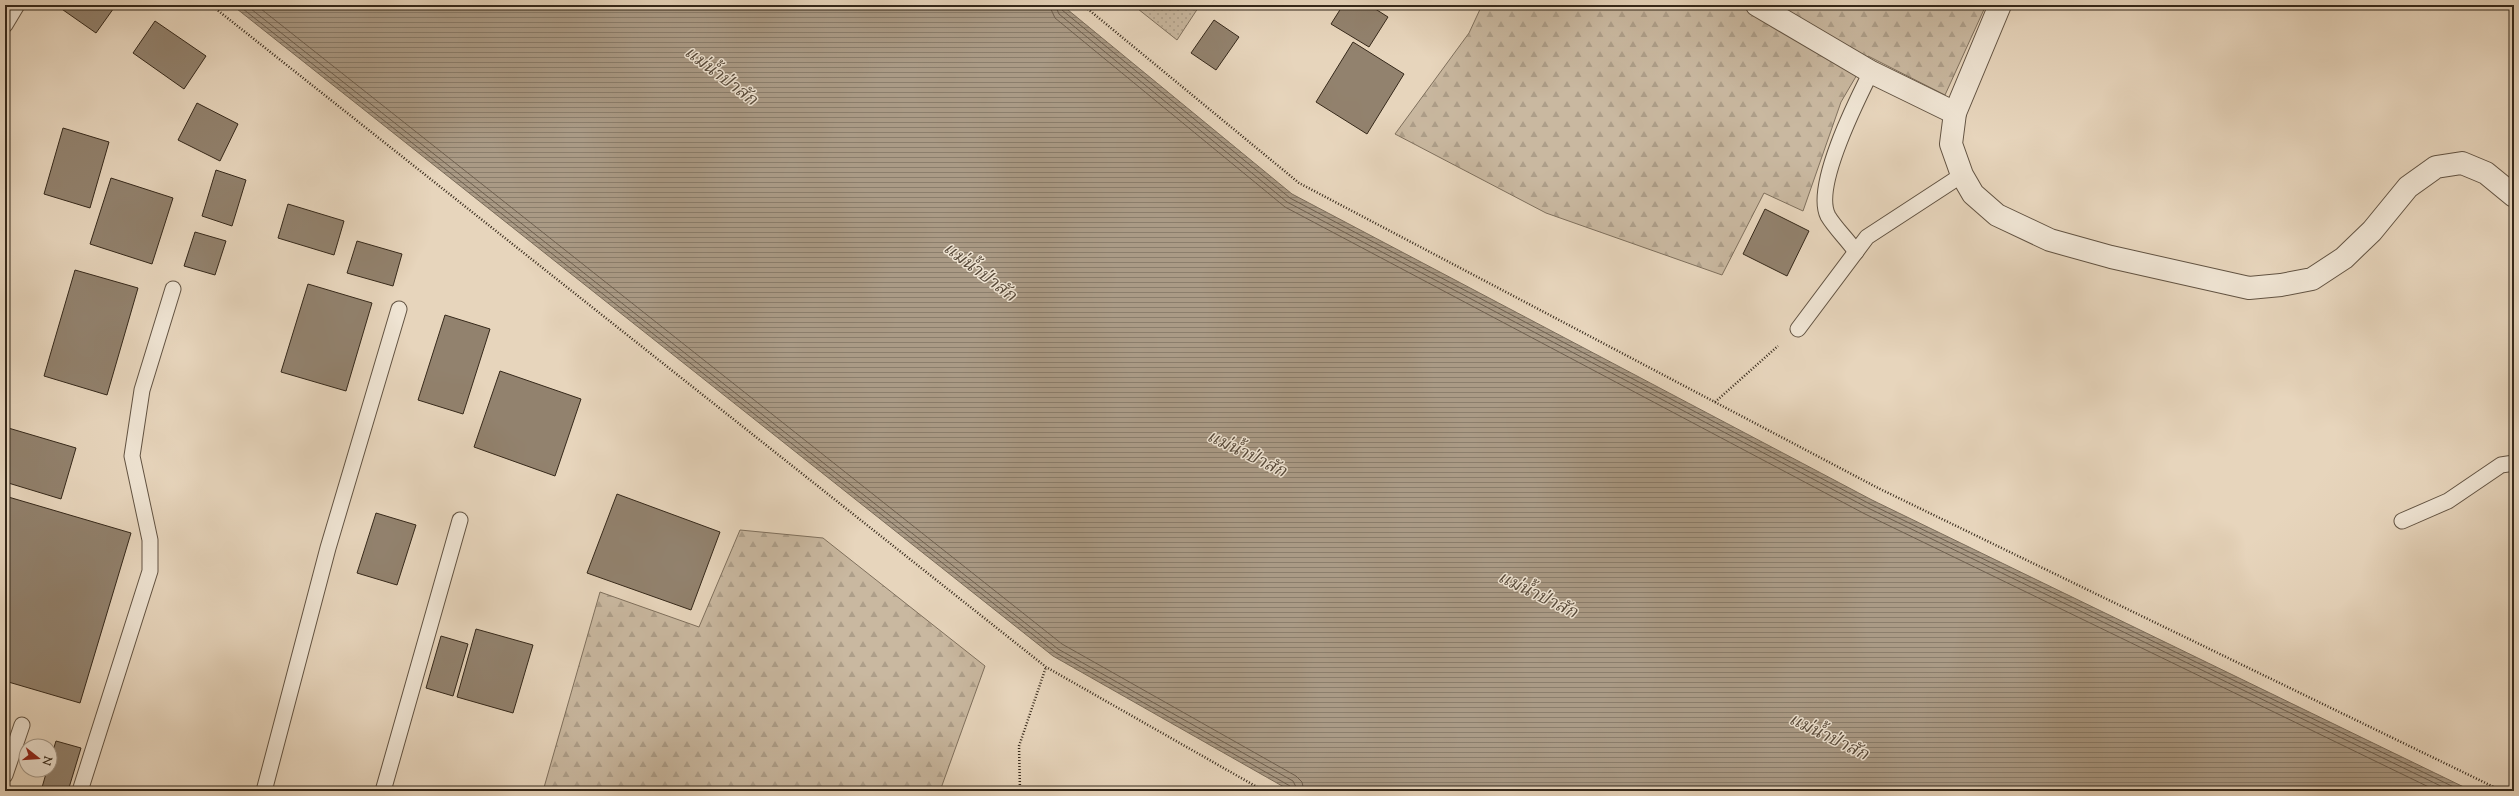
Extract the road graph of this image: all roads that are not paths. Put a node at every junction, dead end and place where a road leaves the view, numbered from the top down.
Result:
1 (17, 5) edge
2 (1757, 5) edge
3 (2000, 5) edge
4 (5, 25) edge
5 (1871, 72) junction
6 (1955, 113) junction
7 (1962, 174) junction
8 (2514, 196) edge
9 (1856, 252) junction
10 (173, 289) dead end
11 (399, 308) dead end
12 (1798, 329) road end
13 (2514, 463) edge
14 (460, 520) dead end
15 (2402, 521) dead end
16 (22, 725) dead end
17 (5, 775) edge
18 (80, 791) edge
19 (264, 791) edge
20 (383, 791) edge

1 - 4 lane
2 - 5 street
3 - 6 street
5 - 6 street
5 - 9 lane
6 - 7 street
7 - 8 street
7 - 9 lane
9 - 12 lane
10 - 18 lane
11 - 19 lane
13 - 15 lane
14 - 20 lane
16 - 17 lane

